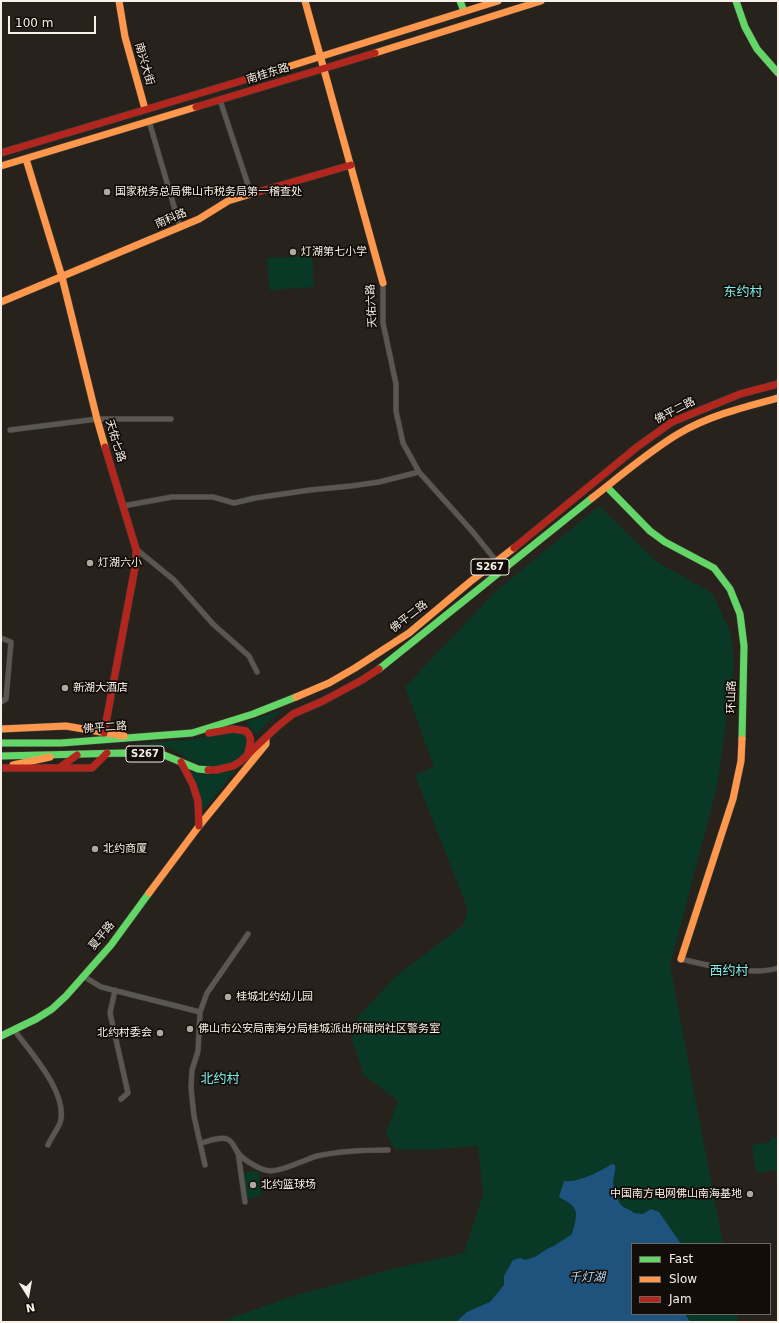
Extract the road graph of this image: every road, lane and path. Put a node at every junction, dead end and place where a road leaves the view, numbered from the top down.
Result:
1 (119, 1) edge
2 (305, 1) edge
3 (460, 1) edge
4 (498, 1) edge
5 (541, 1) edge
6 (736, 1) edge
7 (464, 12) junction
8 (319, 57) junction
9 (323, 69) junction
10 (778, 73) edge
11 (220, 100) junction
12 (145, 109) junction
13 (149, 121) junction
14 (1, 153) edge
15 (26, 159) junction
16 (351, 165) junction
17 (1, 166) edge
18 (251, 194) junction
19 (180, 227) junction
20 (62, 277) junction
21 (383, 283) joint
22 (1, 302) edge
23 (778, 384) edge
24 (778, 398) edge
25 (97, 419) junction
26 (171, 419) dead end
27 (10, 430) dead end
28 (419, 472) junction
29 (607, 487) junction
30 (123, 506) junction
31 (136, 549) junction
32 (497, 562) junction
33 (1, 638) edge
34 (257, 672) dead end
35 (1, 702) edge
36 (1, 729) edge
37 (104, 733) junction
38 (192, 733) junction
39 (132, 738) junction
40 (266, 738) junction
41 (1, 743) edge
42 (107, 753) junction
43 (248, 754) junction
44 (61, 755) junction
45 (77, 755) junction
46 (1, 756) edge
47 (181, 762) junction
48 (1, 768) edge
49 (59, 768) junction
50 (199, 826) junction
51 (248, 934) dead end
52 (681, 959) joint
53 (778, 968) edge
54 (83, 976) junction
55 (115, 990) junction
56 (200, 1012) junction
57 (15, 1030) junction
58 (1, 1036) edge
59 (121, 1099) dead end
60 (200, 1144) junction
61 (48, 1145) dead end
62 (388, 1150) dead end
63 (238, 1152) junction
64 (205, 1165) dead end
65 (244, 1202) dead end

1 - 12 main road, 南兴大街
2 - 8 main road, 天佑六路
3 - 7 main road
4 - 7 main road, 南桂东路
5 - 9 main road, 南桂东路
6 - 10 main road
7 - 8 main road, 南桂东路
8 - 9 main road, 天佑六路
8 - 12 main road, 南桂东路
9 - 11 main road, 南桂东路
9 - 16 main road, 天佑六路
11 - 13 main road, 南桂东路
11 - 18 street
12 - 14 main road, 南桂东路
13 - 15 main road, 南桂东路
13 - 19 street
15 - 17 main road, 南桂东路
15 - 20 main road, 天佑七路
16 - 18 main road, 南科路
16 - 21 main road, 天佑六路
18 - 19 main road, 南科路
19 - 20 main road, 南科路
20 - 22 main road, 南科路
20 - 25 main road, 天佑七路
21 - 28 street, 天佑六路
23 - 32 main road, 佛平二路 / S267
24 - 29 main road, 佛平二路
25 - 26 street
25 - 27 street
25 - 30 main road, 天佑七路
28 - 30 street
28 - 32 street, 天佑六路
29 - 40 main road, 佛平二路
29 - 52 main road, 环山路
30 - 31 main road, 天佑七路
31 - 34 street
31 - 37 main road, 天佑七路
32 - 38 main road, 佛平二路 / S267
33 - 35 street
36 - 37 main road
37 - 39 main road
38 - 39 main road, 佛平二路 / S267
38 - 43 main road
39 - 41 main road, 佛平二路
40 - 43 main road, 佛平二路
40 - 50 main road, 夏平路
42 - 45 main road, S267
42 - 47 main road, S267
42 - 49 main road
43 - 47 main road, 佛平二路
44 - 45 main road, S267
44 - 46 main road, S267
44 - 48 main road
45 - 49 main road
47 - 50 main road
48 - 49 main road
50 - 54 main road, 夏平路
51 - 56 street
52 - 53 street
54 - 55 street
54 - 57 main road, 夏平路
55 - 56 street
55 - 59 street
56 - 60 street
57 - 58 main road, 夏平路
57 - 61 street
60 - 63 street
60 - 64 street
62 - 63 street
63 - 65 street

